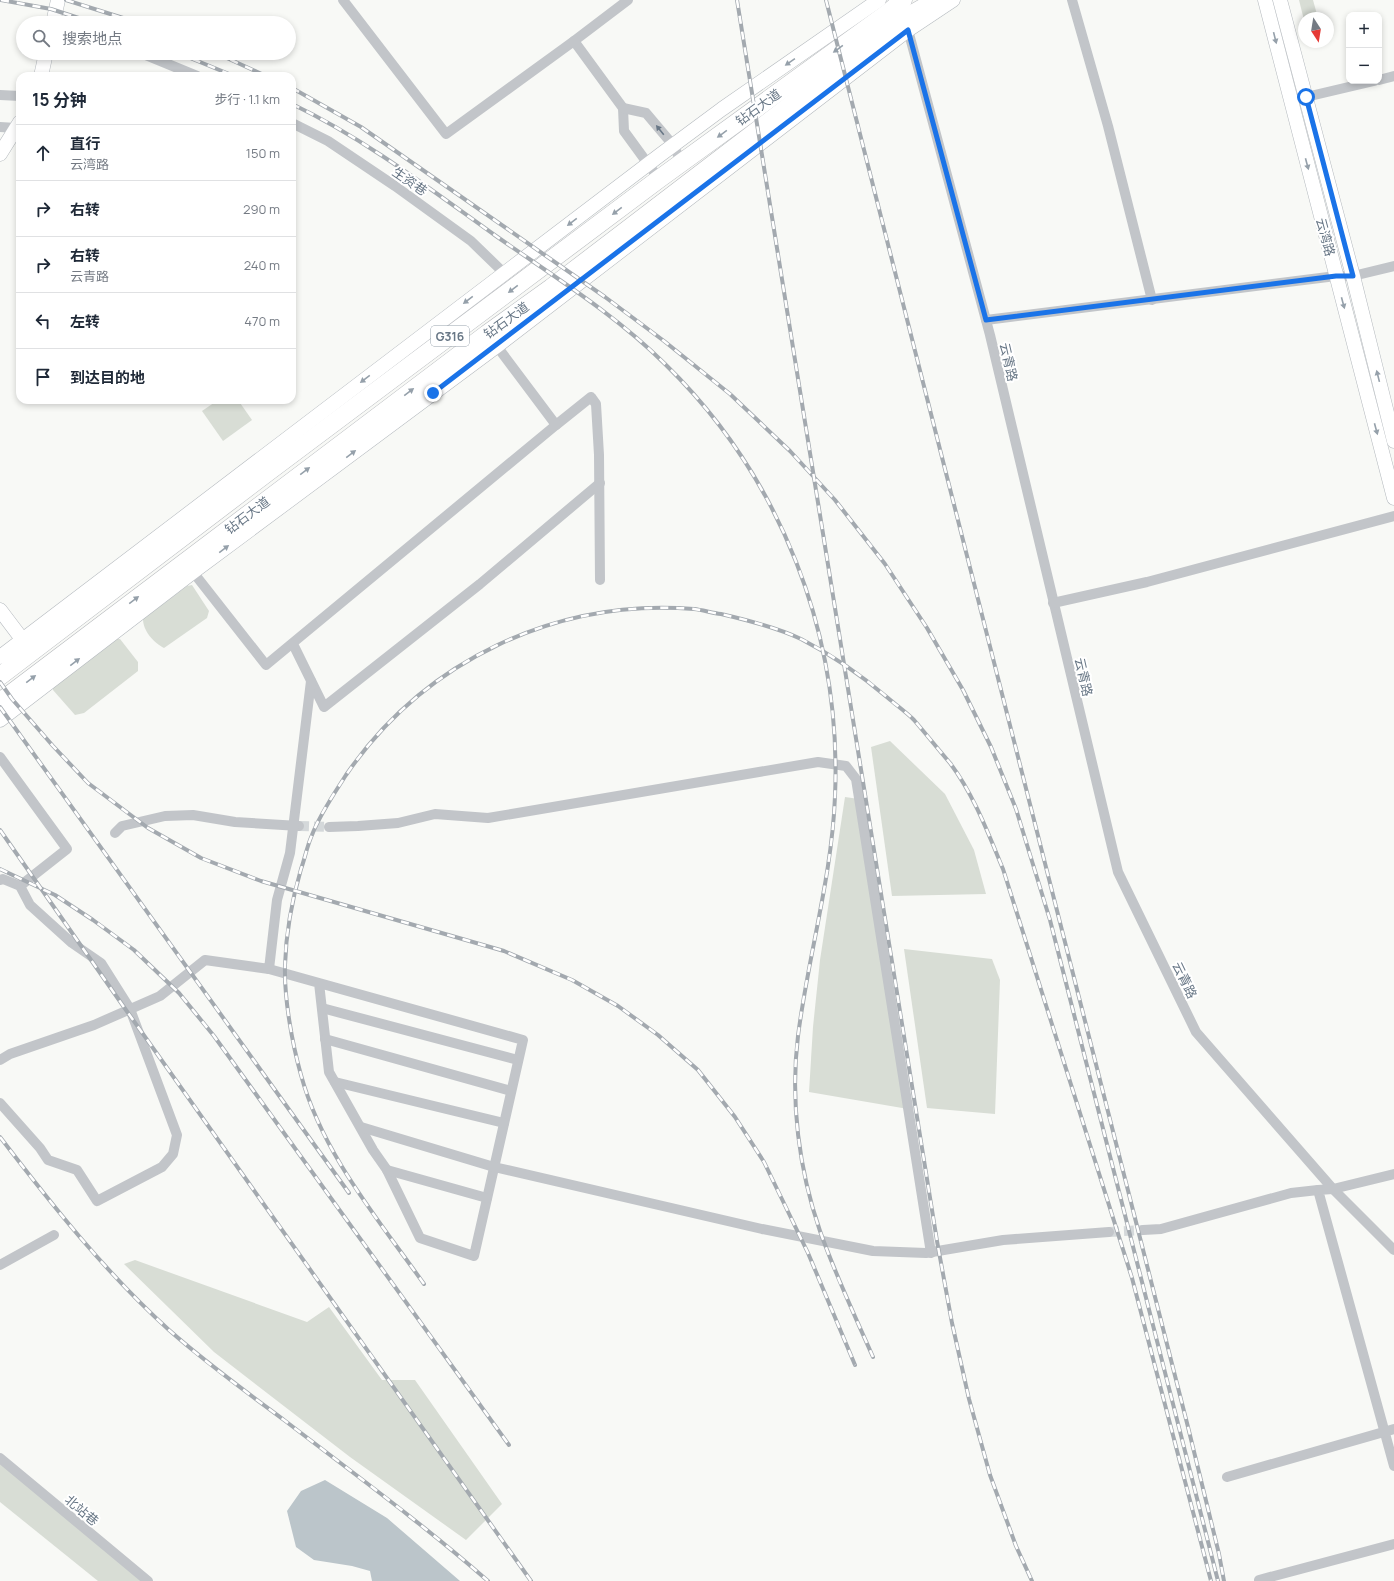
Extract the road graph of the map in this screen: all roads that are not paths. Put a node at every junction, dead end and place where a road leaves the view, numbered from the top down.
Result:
1 (58, 0) edge
2 (344, 0) edge
3 (628, 0) edge
4 (902, 0) edge
5 (906, 0) edge
6 (927, 0) edge
7 (937, 0) edge
8 (953, 0) edge
9 (1072, 0) edge
10 (1265, 0) edge
11 (1280, 0) edge
12 (895, 15) edge
13 (55, 16) edge
14 (574, 41) junction
15 (44, 60) edge
16 (158, 60) edge
17 (42, 72) edge
18 (186, 72) edge
19 (1394, 76) edge
20 (1382, 79) edge
21 (1361, 84) edge
22 (0, 95) edge
23 (16, 96) edge
24 (1306, 97) junction
25 (623, 108) junction
26 (16, 125) edge
27 (296, 125) edge
28 (0, 127) edge
29 (16, 128) edge
30 (672, 145) junction
31 (0, 154) edge
32 (682, 163) junction
33 (648, 164) junction
34 (659, 179) junction
35 (1394, 266) edge
36 (504, 273) junction
37 (1336, 276) junction
38 (1353, 276) junction
39 (1152, 300) junction
40 (986, 320) junction
41 (492, 340) junction
42 (556, 425) junction
43 (1394, 441) edge
44 (600, 483) junction
45 (284, 495) junction
46 (1394, 498) edge
47 (1394, 516) edge
48 (193, 572) junction
49 (600, 580) dead end
50 (168, 583) junction
51 (88, 600) junction
52 (1053, 603) junction
53 (0, 610) edge
54 (293, 644) junction
55 (27, 646) junction
56 (0, 657) edge
57 (0, 676) edge
58 (311, 681) junction
59 (0, 702) edge
60 (0, 720) edge
61 (0, 757) edge
62 (296, 826) junction
63 (329, 826) tunnel mouth
64 (115, 832) dead end
65 (0, 880) edge
66 (20, 886) junction
67 (269, 969) junction
68 (319, 983) junction
69 (322, 1008) junction
70 (130, 1009) junction
71 (326, 1039) junction
72 (0, 1060) edge
73 (518, 1060) junction
74 (335, 1082) junction
75 (511, 1091) junction
76 (0, 1103) edge
77 (504, 1124) junction
78 (361, 1127) junction
79 (494, 1167) junction
80 (387, 1170) junction
81 (1394, 1174) edge
82 (1333, 1189) junction
83 (1318, 1190) junction
84 (487, 1198) junction
85 (1143, 1230) tunnel mouth
86 (1109, 1232) tunnel mouth
87 (54, 1235) dead end
88 (1394, 1250) edge
89 (931, 1253) junction
90 (0, 1265) edge
91 (1389, 1431) edge
92 (0, 1458) edge
93 (1394, 1466) edge
94 (1227, 1477) dead end
95 (1394, 1544) edge
96 (1258, 1580) edge
97 (148, 1581) edge

1 - 13 street
2 - 14 street
3 - 14 street
4 - 12 highway, 钻石大道 / G316
5 - 12 highway
6 - 12 highway
7 - 12 highway, 钻石大道 / G316
8 - 12 street
9 - 39 street
10 -> 37 street, 云湾路
11 - 24 street, 云湾路
12 -> 30 street
12 -> 32 highway, 钻石大道 / G316
12 - 40 street, 云青路
12 - 41 highway, 钻石大道 / G316
12 - 41 street
14 - 25 street
15 - 17 street
16 - 18 street
19 - 20 street
21 - 24 street
22 - 23 street
24 - 38 street, 云湾路
30 -> 25 street
25 - 33 street
26 - 28 street
27 - 36 street, 生资巷
29 - 31 street
30 - 32 street
30 - 33 street
32 - 34 highway, 钻石大道 / G316
33 - 34 street
33 -> 36 street
34 -> 51 highway, 钻石大道 / G316
35 - 38 street
36 -> 51 street
37 - 38 street
37 - 39 street
37 -> 46 street, 云湾路
43 -> 38 street, 云湾路
39 - 40 street
40 - 52 street, 云青路
41 - 42 street
45 -> 41 highway, 钻石大道 / G316
42 - 44 street
42 - 54 street
44 - 49 street
44 - 58 street
48 -> 45 street
45 - 50 highway, 钻石大道 / G316
47 - 52 street
48 - 50 street
48 - 54 street
59 -> 50 highway, 钻石大道 / G316
60 -> 50 street
51 - 55 highway, 钻石大道 / G316
52 - 82 street, 云青路
53 - 55 street
54 - 58 street
55 - 56 street
55 - 57 highway, 钻石大道 / G316
58 - 62 street
61 - 66 street
62 - 64 street
62 - 67 street
63 - 89 street
65 - 66 street
66 - 70 street
67 - 68 street
67 - 70 street
68 - 69 street
68 - 73 street
69 - 71 street
69 - 73 street
70 - 72 street
70 - 76 street
71 - 74 street
71 - 75 street
73 - 75 street
74 - 77 street
74 - 78 street
75 - 77 street
77 - 79 street
78 - 79 street
78 - 80 street
79 - 84 street
79 - 89 street
80 - 84 street
80 - 84 street
81 - 82 street
82 - 83 street
82 - 88 street, 云青路
83 - 85 street
83 - 91 street
86 - 89 street
87 - 90 street
91 - 93 street
91 - 94 street
92 - 97 street, 北站巷
95 - 96 street

